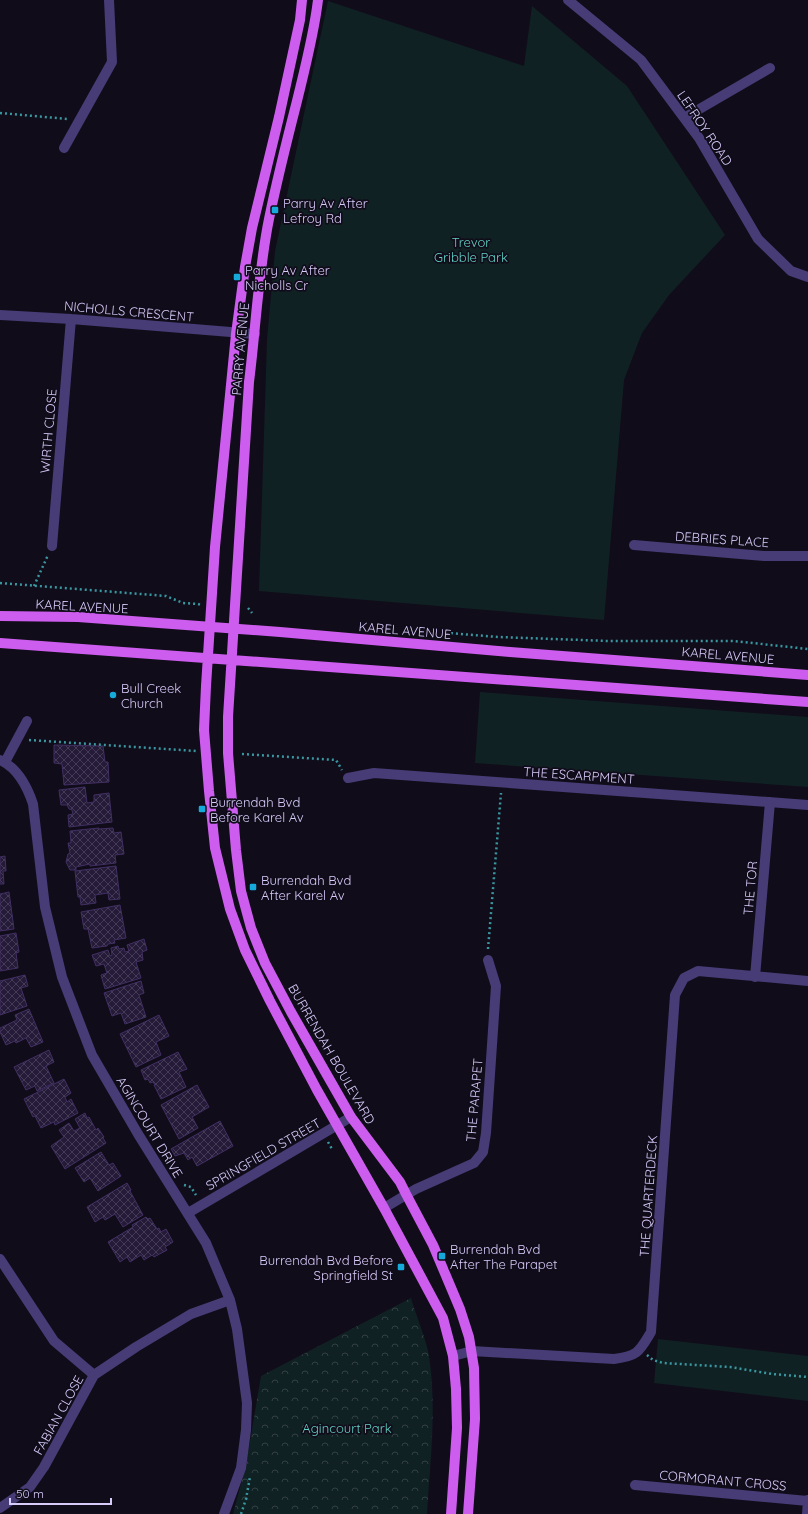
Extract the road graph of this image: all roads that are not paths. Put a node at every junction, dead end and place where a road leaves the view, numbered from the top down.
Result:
1 (109, 0) edge
2 (302, 0) edge
3 (318, 0) edge
4 (568, 0) edge
5 (770, 68) dead end
6 (684, 118) junction
7 (64, 148) dead end
8 (808, 278) edge
9 (0, 315) edge
10 (71, 319) junction
11 (236, 334) junction
12 (255, 334) junction
13 (634, 545) dead end
14 (52, 546) road end
15 (808, 556) edge
16 (0, 616) edge
17 (210, 628) junction
18 (233, 629) junction
19 (0, 643) edge
20 (208, 657) junction
21 (231, 659) junction
22 (808, 675) edge
23 (808, 702) edge
24 (27, 721) dead end
25 (2, 761) edge
26 (348, 778) road end
27 (770, 802) junction
28 (808, 805) edge
29 (488, 960) road end
30 (755, 977) junction
31 (808, 982) edge
32 (351, 1118) junction
33 (337, 1126) junction
34 (406, 1194) junction
35 (384, 1208) junction
36 (188, 1213) junction
37 (0, 1259) edge
38 (230, 1300) junction
39 (472, 1350) junction
40 (453, 1356) junction
41 (94, 1375) junction
42 (635, 1485) dead end
43 (808, 1500) edge
44 (0, 1508) edge
45 (224, 1514) edge
46 (451, 1514) edge
47 (468, 1514) edge
48 (807, 1514) edge

1 - 7 street
2 - 11 main road, PARRY AVENUE
3 - 12 main road, PARRY AVENUE
4 - 6 street, LEFROY ROAD
5 - 6 street
6 - 8 street, LEFROY ROAD
9 - 10 street, NICHOLLS CRESCENT
10 - 11 street, NICHOLLS CRESCENT
10 - 14 street, WIRTH CLOSE
11 - 12 street, NICHOLLS CRESCENT
11 - 17 main road, PARRY AVENUE
12 - 18 main road, PARRY AVENUE
13 - 15 street, DEBRIES PLACE
16 - 17 main road, KAREL AVENUE
17 - 18 main road, KAREL AVENUE
17 - 20 main road, PARRY AVENUE
18 - 21 main road, PARRY AVENUE
18 - 22 main road, KAREL AVENUE
19 - 20 main road
20 - 21 main road
20 - 33 main road
21 - 23 main road
21 - 32 main road, BURRENDAH BOULEVARD
24 - 25 street
25 - 36 street, AGINCOURT DRIVE
26 - 27 street, THE ESCARPMENT
27 - 28 street, THE ESCARPMENT
27 - 30 street, THE TOR
29 - 34 street, THE PARAPET
30 - 31 street, THE QUARTERDECK
30 - 39 street, THE QUARTERDECK
32 - 33 street, SPRINGFIELD STREET
32 - 34 main road, BURRENDAH BOULEVARD
33 - 35 main road
33 - 36 street, SPRINGFIELD STREET
34 - 35 street, THE PARAPET
34 - 39 main road, BURRENDAH BOULEVARD
35 - 40 main road
36 - 38 street, AGINCOURT DRIVE
37 - 41 street
38 - 41 street, FABIAN CLOSE
38 - 45 street, AGINCOURT DRIVE
39 - 40 street, THE QUARTERDECK
39 - 47 main road, BURRENDAH BOULEVARD
40 - 46 main road
41 - 44 street, FABIAN CLOSE
42 - 43 street, CORMORANT CROSS
43 - 48 street

